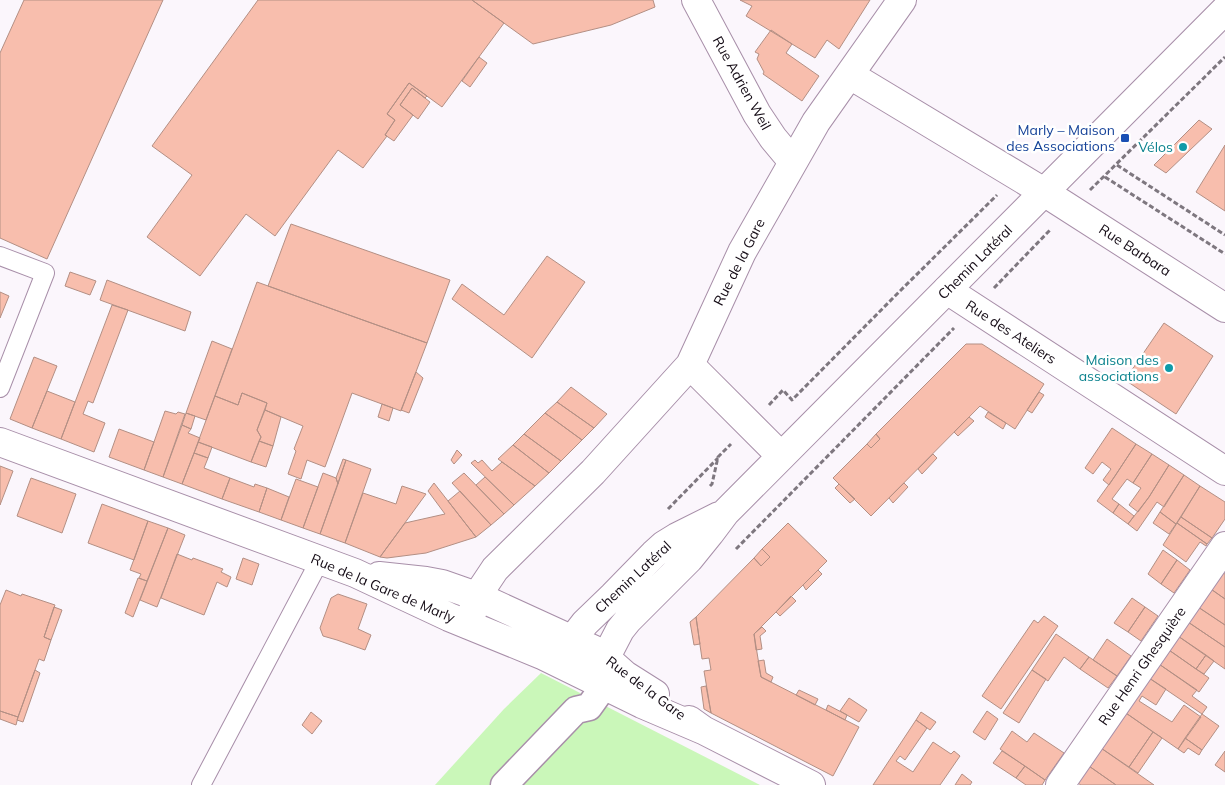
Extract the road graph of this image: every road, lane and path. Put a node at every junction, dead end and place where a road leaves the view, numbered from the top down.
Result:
1 (696, 0) edge
2 (902, 0) edge
3 (1225, 10) edge
4 (1225, 57) edge
5 (850, 75) junction
6 (793, 162) junction
7 (1117, 165) junction
8 (1104, 177) junction
9 (1044, 192) junction
10 (985, 207) dead end
11 (1071, 209) junction
12 (1225, 235) edge
13 (1225, 254) edge
14 (0, 256) edge
15 (947, 290) junction
16 (974, 308) junction
17 (1225, 308) edge
18 (690, 365) junction
19 (0, 388) edge
20 (750, 425) junction
21 (0, 442) edge
22 (781, 456) junction
23 (718, 458) junction
24 (1225, 472) edge
25 (706, 490) dead end
26 (664, 512) dead end
27 (725, 513) junction
28 (1225, 546) edge
29 (736, 549) dead end
30 (320, 560) junction
31 (356, 573) junction
32 (479, 596) junction
33 (467, 624) junction
34 (574, 640) junction
35 (562, 665) junction
36 (601, 674) junction
37 (200, 785) edge
38 (504, 785) edge
39 (811, 785) edge
40 (1060, 785) edge

1 - 6 street, Rue Adrien Weil
2 - 5 street, Rue de la Gare
3 - 9 street, Chemin Latéral
4 - 7 path
5 - 6 street, Rue de la Gare
5 - 9 street, Rue Barbara
6 - 18 street, Rue de la Gare
7 - 8 path
7 - 12 path
8 - 11 path
8 - 13 path
9 - 11 street, Rue Barbara
9 - 15 street, Chemin Latéral
10 - 20 path
11 - 16 path
11 - 17 street, Rue Barbara
14 - 19 lane
15 - 16 street, Rue des Ateliers
15 - 22 street, Chemin Latéral
16 - 24 street, Rue des Ateliers
16 - 29 path
18 - 20 street
18 - 32 street, Rue de la Gare
20 - 22 street
20 - 23 path
21 - 30 street, Rue de la Gare de Marly
22 - 27 street, Chemin Latéral
23 - 25 path
23 - 26 path
27 - 34 street, Chemin Latéral
27 - 36 street, Chemin Latéral
28 - 40 street, Rue Henri Ghesquière
30 - 31 street, Rue de la Gare de Marly
30 - 37 lane
31 - 32 street, Rue de la Gare
31 - 33 street, Rue de la Gare de Marly
32 - 33 street, Rue de la Gare
32 - 34 street, Rue de la Gare
33 - 35 street, Rue de la Gare de Marly
34 - 35 street, Chemin Latéral
34 - 36 street, Rue de la Gare
35 - 36 street, Rue de la Gare de Marly
36 - 38 street
36 - 39 street, Rue de la Gare de Marly

